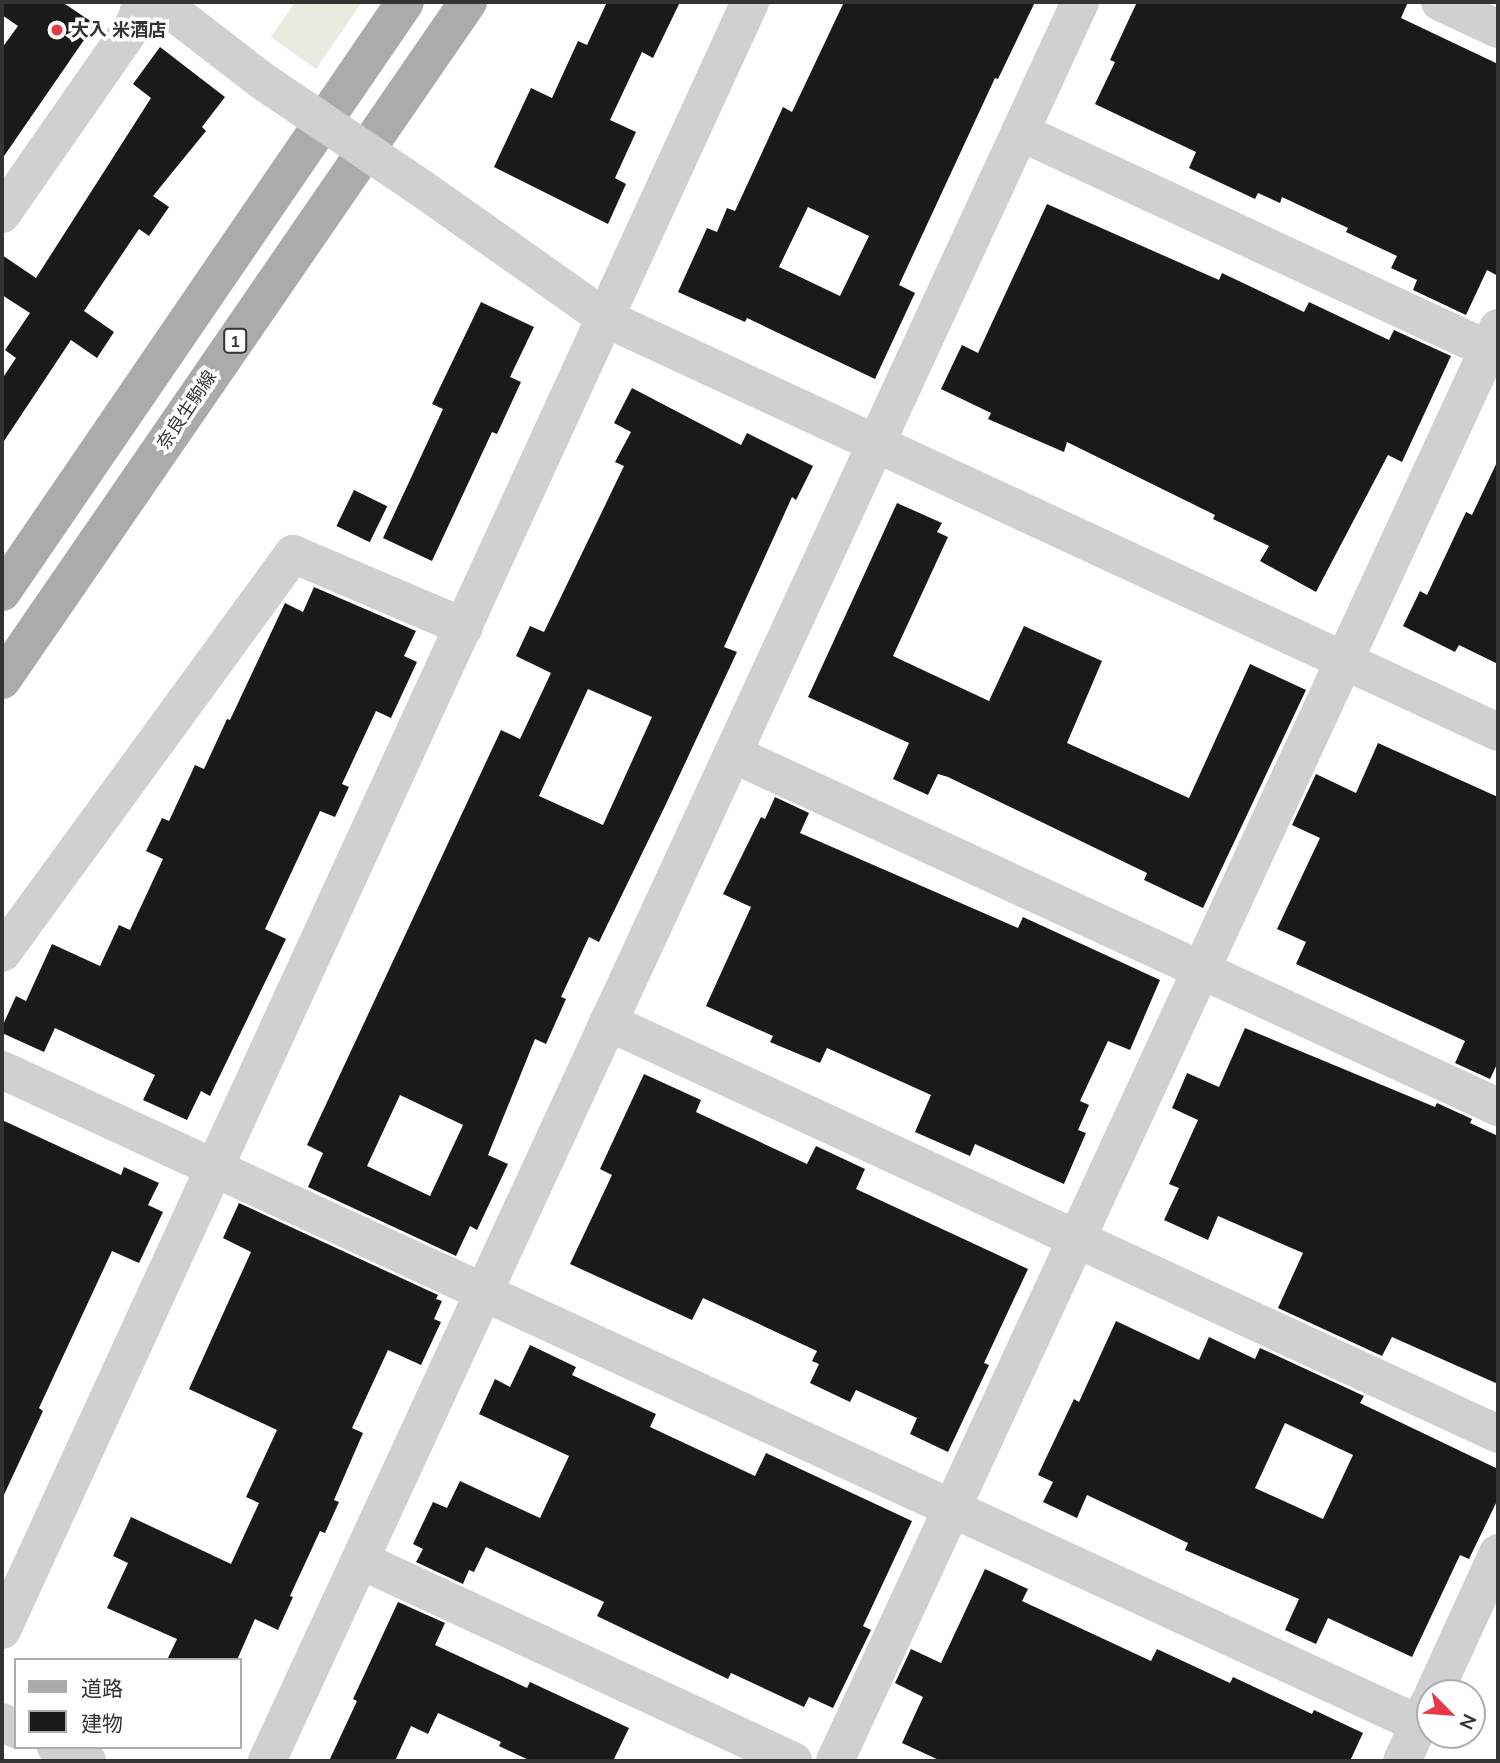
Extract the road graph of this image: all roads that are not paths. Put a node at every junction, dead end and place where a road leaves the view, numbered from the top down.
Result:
1 (141, 2) edge
2 (160, 2) edge
3 (405, 2) edge
4 (468, 2) edge
5 (750, 2) edge
6 (1080, 2) edge
7 (1440, 2) edge
8 (1498, 29) edge
9 (1020, 132) junction
10 (8, 191) edge
11 (605, 318) junction
12 (1495, 344) edge
13 (876, 443) junction
14 (2, 592) edge
15 (464, 627) junction
16 (1344, 661) junction
17 (2, 680) edge
18 (1498, 732) edge
19 (733, 754) junction
20 (2, 953) edge
21 (1202, 970) junction
22 (608, 1022) junction
23 (2, 1070) edge
24 (1498, 1107) edge
25 (215, 1168) junction
26 (1077, 1238) junction
27 (484, 1292) junction
28 (1498, 1434) edge
29 (952, 1508) junction
30 (1498, 1553) edge
31 (360, 1560) junction
32 (2, 1630) edge
33 (1440, 1679) edge
34 (1416, 1701) edge
35 (1416, 1730) edge
36 (60, 1749) edge
37 (87, 1761) edge
38 (267, 1761) edge
39 (794, 1761) edge
40 (835, 1761) edge
41 (1402, 1761) edge

1 - 10 street
2 - 11 street, bridge
3 - 14 main road
4 - 17 main road, 奈良生駒線 / 1
5 - 11 street
6 - 9 street
7 - 8 street
9 - 12 street
9 - 13 street
11 - 13 street
11 - 15 street
12 - 16 street
13 - 16 street
13 - 19 street
15 - 20 street
15 - 25 street
16 - 18 street
16 - 21 street
19 - 21 street
19 - 22 street
21 - 24 street
21 - 26 street
22 - 26 street
22 - 27 street
23 - 25 street
25 - 27 street
25 - 32 street
26 - 28 street
26 - 29 street
27 - 29 street
27 - 31 street
29 - 34 street
29 - 40 street
30 - 33 street
31 - 38 street
31 - 39 street
35 - 41 street
36 - 37 street

